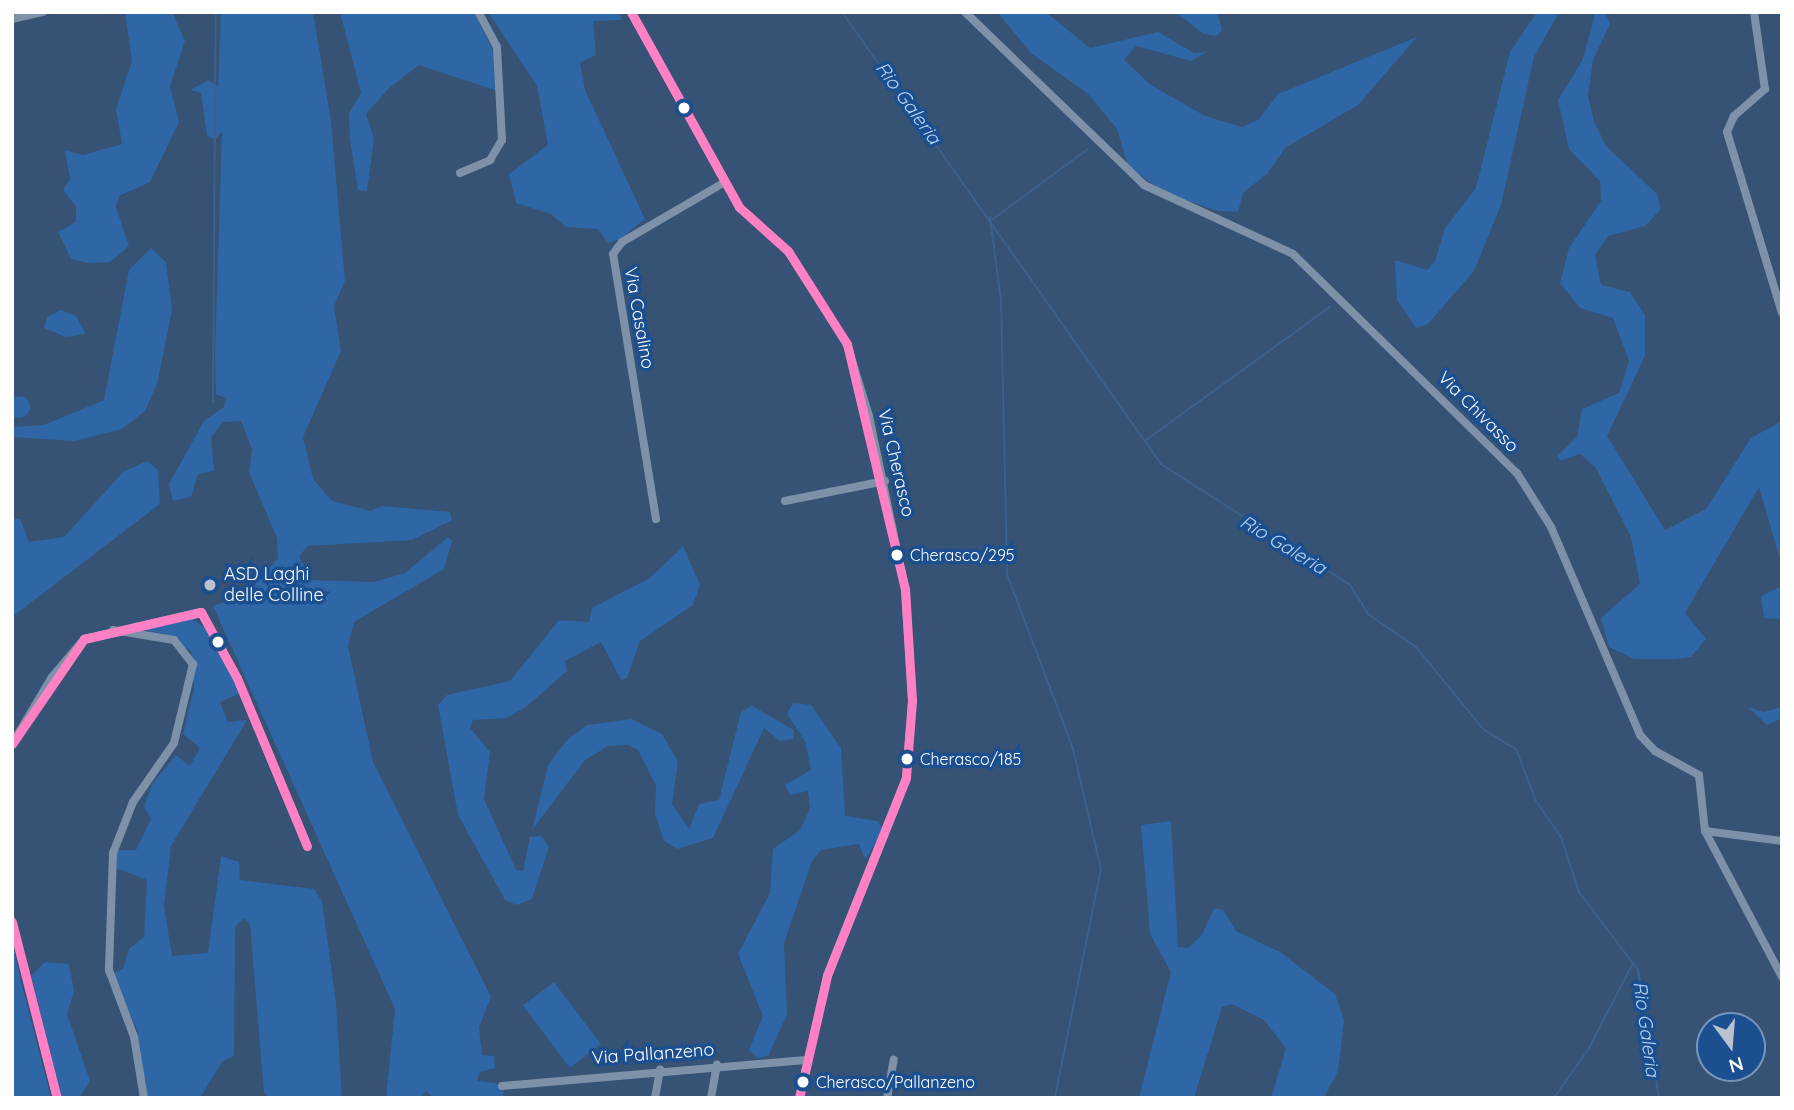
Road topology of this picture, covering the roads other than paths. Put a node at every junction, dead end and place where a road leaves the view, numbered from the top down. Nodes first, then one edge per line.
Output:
1 (43, 12) edge
2 (478, 12) edge
3 (631, 12) edge
4 (965, 12) edge
5 (1754, 12) edge
6 (12, 19) edge
7 (460, 173) dead end
8 (725, 183) junction
9 (1782, 313) edge
10 (885, 481) junction
11 (785, 501) dead end
12 (656, 519) dead end
13 (113, 630) junction
14 (12, 744) edge
15 (1705, 831) junction
16 (1782, 841) edge
17 (307, 846) dead end
18 (12, 921) edge
19 (1782, 976) edge
20 (806, 1060) junction
21 (894, 1060) dead end
22 (717, 1066) junction
23 (660, 1069) junction
24 (502, 1086) dead end
25 (57, 1098) edge
26 (144, 1098) edge
27 (655, 1098) edge
28 (711, 1098) edge
29 (799, 1098) edge
30 (887, 1098) edge

1 - 6 street
2 - 7 street
3 - 8 street, Via Cherasco
4 - 15 street, Via Chivasso
5 - 9 street
8 - 10 street, Via Cherasco
8 - 12 street, Via Casalino
10 - 11 street
10 - 20 street, Via Cherasco
13 - 14 street
13 - 17 street
13 - 26 street
15 - 16 street
15 - 19 street, Via Chivasso
18 - 25 street
20 - 22 street, Via Pallanzeno
20 - 29 street, Via Cherasco
21 - 30 street
22 - 23 street, Via Pallanzeno
22 - 28 street
23 - 24 street, Via Pallanzeno
23 - 27 street

